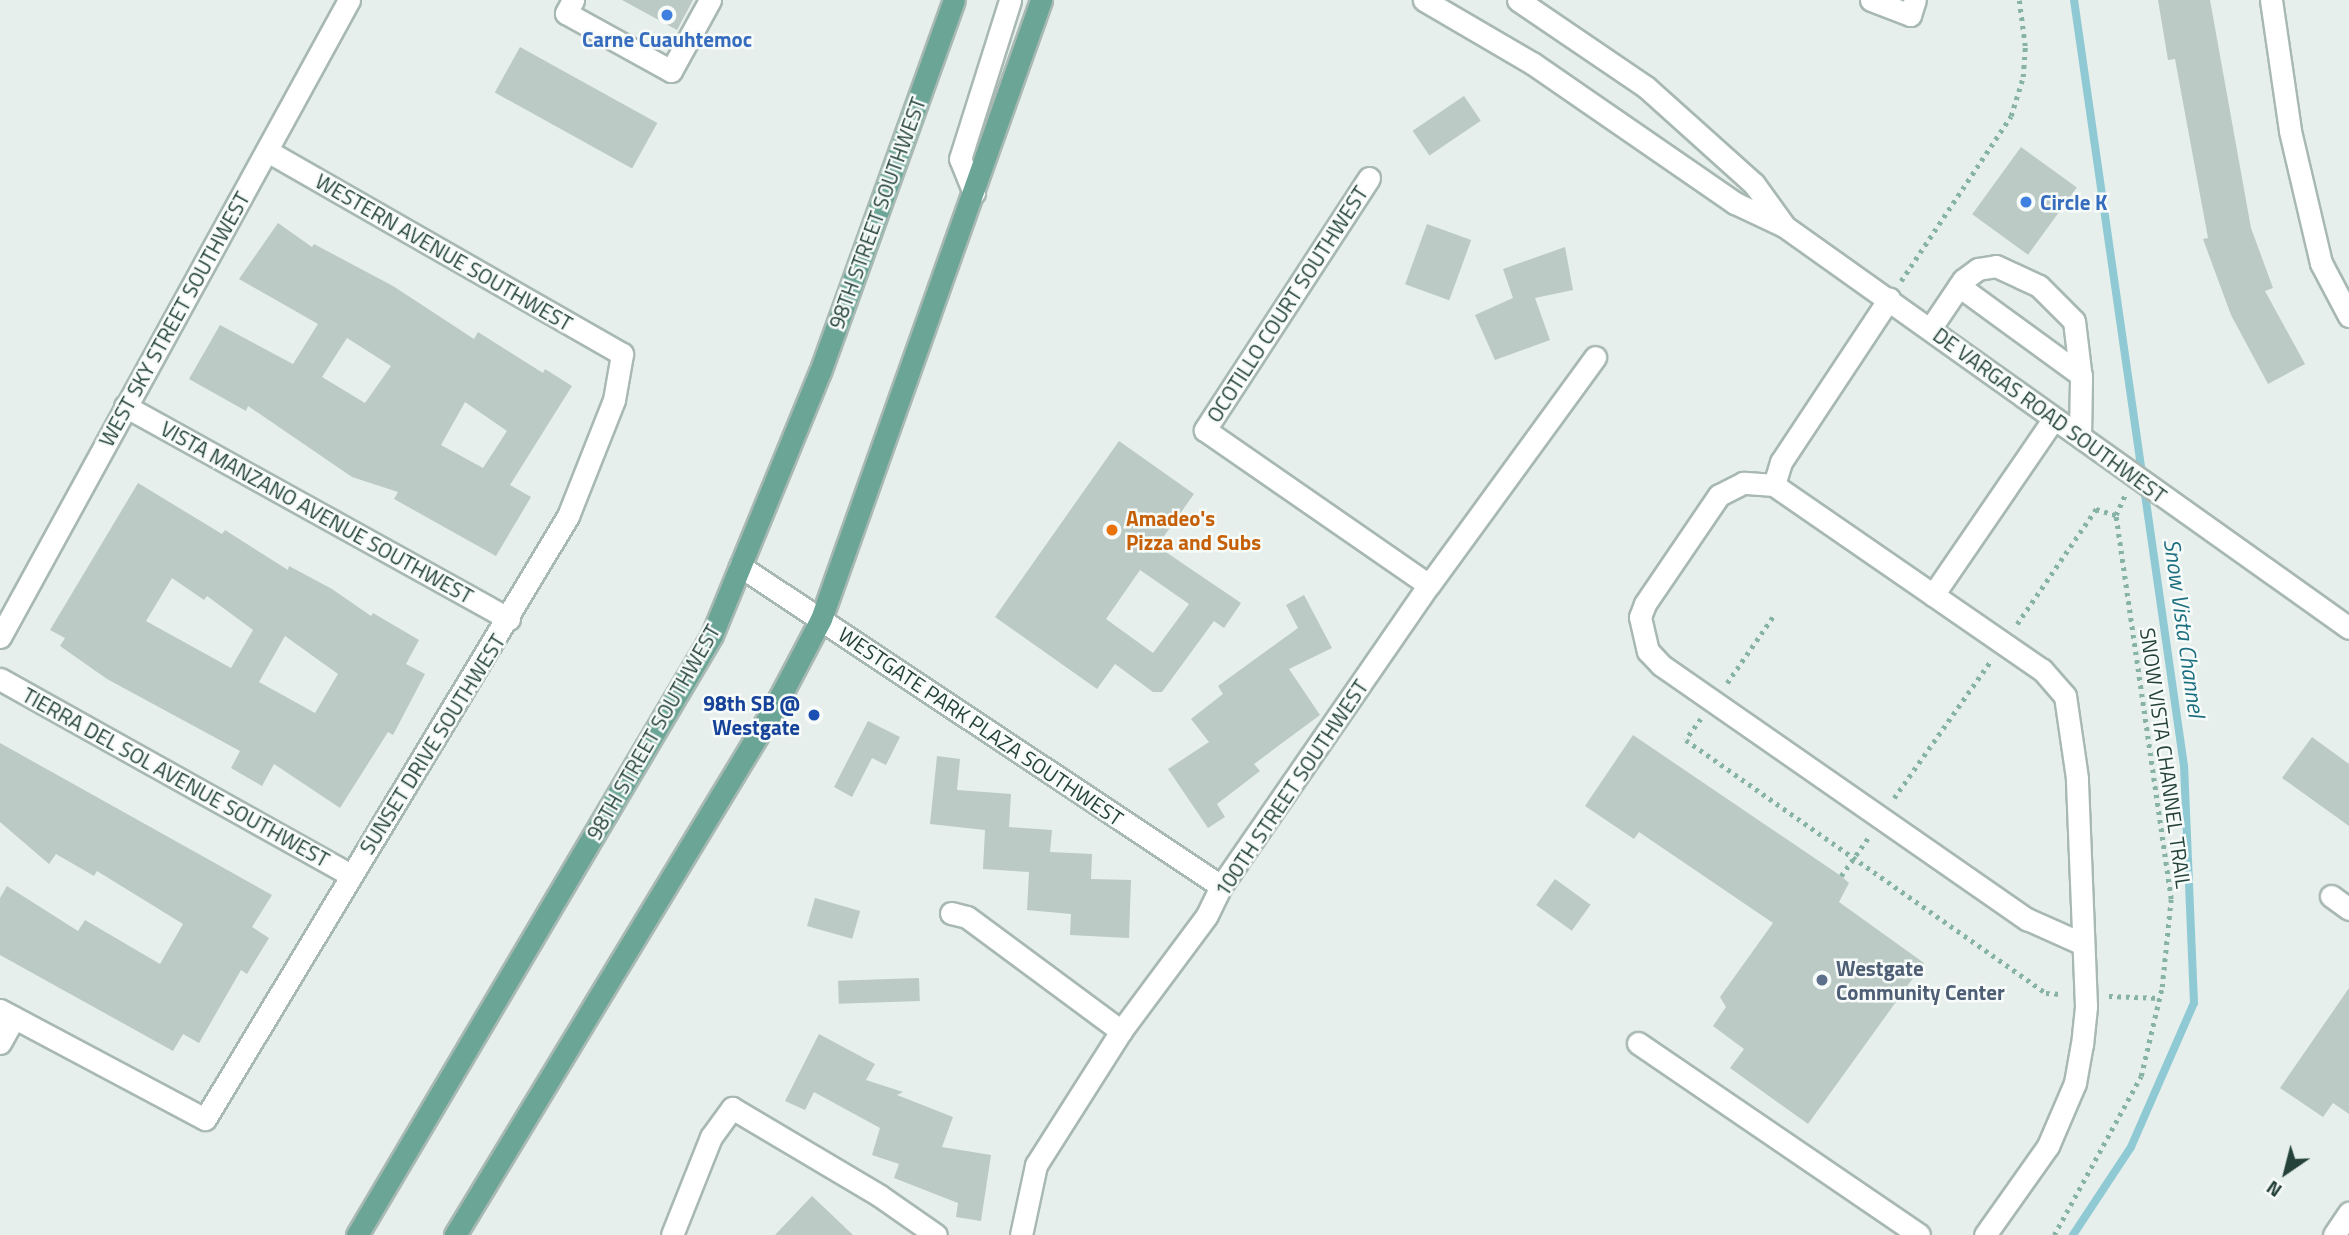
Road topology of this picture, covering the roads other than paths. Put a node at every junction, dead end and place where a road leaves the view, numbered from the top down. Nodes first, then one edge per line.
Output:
1 (349, 0) edge
2 (573, 0) edge
3 (710, 0) edge
4 (954, 0) edge
5 (1010, 0) edge
6 (1041, 0) edge
7 (1424, 0) edge
8 (1518, 0) edge
9 (1871, 0) edge
10 (1915, 0) edge
11 (2271, 0) edge
12 (267, 151) junction
13 (1369, 178) dead end
14 (974, 193) junction
15 (1784, 226) junction
16 (1959, 286) junction
17 (1889, 299) junction
18 (2349, 316) edge
19 (1930, 329) junction
20 (622, 354) joint
21 (1595, 357) dead end
22 (2081, 375) junction
23 (125, 406) junction
24 (2054, 418) junction
25 (2084, 439) junction
26 (1774, 485) junction
27 (740, 566) junction
28 (1429, 585) junction
29 (1933, 595) junction
30 (509, 619) junction
31 (821, 619) junction
32 (2349, 628) edge
33 (0, 638) edge
34 (0, 679) edge
35 (351, 875) junction
36 (1221, 886) junction
37 (2331, 896) dead end
38 (2349, 909) edge
39 (951, 913) dead end
40 (2083, 944) junction
41 (7, 1014) edge
42 (1121, 1031) junction
43 (1638, 1043) dead end
44 (0, 1044) edge
45 (2349, 1213) edge
46 (357, 1235) edge
47 (455, 1235) edge
48 (672, 1235) edge
49 (936, 1235) edge
50 (1021, 1235) edge
51 (1919, 1235) edge
52 (1985, 1235) edge
53 (2334, 1235) edge

1 - 12 street, WEST SKY STREET SOUTHWEST
2 - 3 street
4 - 27 main road, 98TH STREET SOUTHWEST
5 - 14 street
6 - 14 main road
7 - 15 street, DE VARGAS ROAD SOUTHWEST
8 - 15 street, DE VARGAS ROAD SOUTHWEST
9 - 10 street
11 - 18 street
12 - 20 street, WESTERN AVENUE SOUTHWEST
12 - 23 street, WEST SKY STREET SOUTHWEST
13 - 28 street, OCOTILLO COURT SOUTHWEST
14 - 31 main road
15 - 17 street, DE VARGAS ROAD SOUTHWEST
16 - 19 street
16 - 22 street
16 - 22 street
17 - 19 street, DE VARGAS ROAD SOUTHWEST
17 - 26 street
19 - 24 street, DE VARGAS ROAD SOUTHWEST
20 - 30 street, SUNSET DRIVE SOUTHWEST
21 - 28 street, 100TH STREET SOUTHWEST
22 - 25 street
23 - 30 street, VISTA MANZANO AVENUE SOUTHWEST
23 - 33 street, WEST SKY STREET SOUTHWEST
24 - 25 street, DE VARGAS ROAD SOUTHWEST
24 - 29 street
25 - 32 street, DE VARGAS ROAD SOUTHWEST
26 - 29 street
26 - 40 street
27 - 31 street, WESTGATE PARK PLAZA SOUTHWEST
27 - 46 main road, 98TH STREET SOUTHWEST
28 - 36 street, 100TH STREET SOUTHWEST
29 - 40 street
30 - 35 street, SUNSET DRIVE SOUTHWEST
31 - 36 street, WESTGATE PARK PLAZA SOUTHWEST
31 - 47 main road
34 - 35 street, TIERRA DEL SOL AVENUE SOUTHWEST
35 - 41 street, SUNSET DRIVE SOUTHWEST
36 - 42 street, 100TH STREET SOUTHWEST
37 - 38 street
39 - 42 street
40 - 52 street
41 - 44 street
42 - 50 street, 100TH STREET SOUTHWEST
43 - 51 street
45 - 53 street
48 - 49 street

